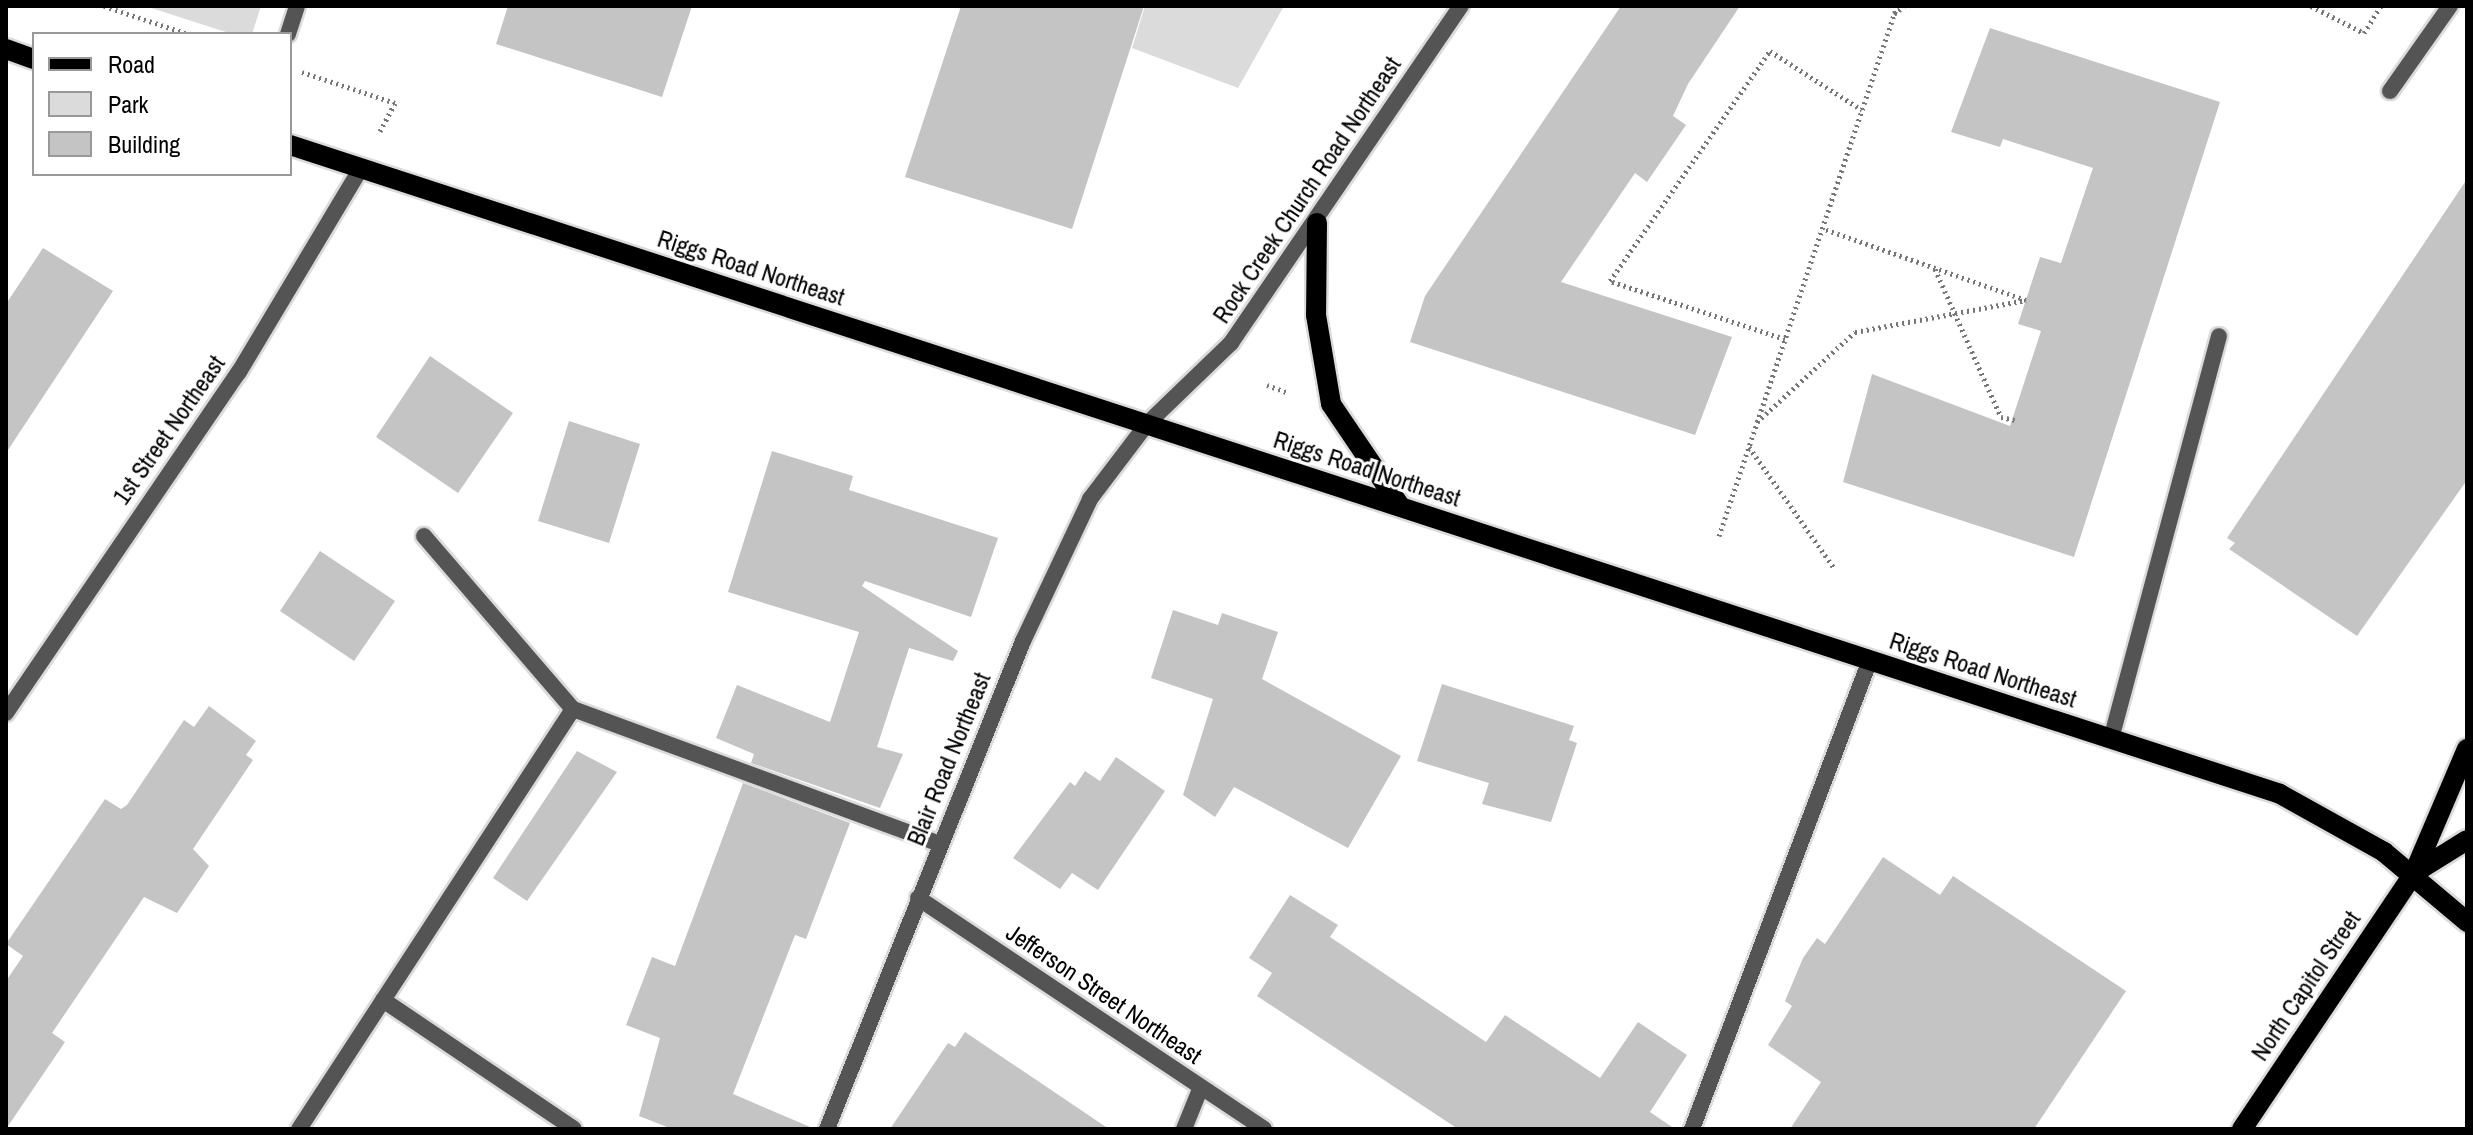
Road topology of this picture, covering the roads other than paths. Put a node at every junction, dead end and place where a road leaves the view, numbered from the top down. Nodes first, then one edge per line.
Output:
1 (297, 6) edge
2 (1461, 6) edge
3 (2450, 6) edge
4 (289, 32) edge
5 (6, 50) edge
6 (32, 58) edge
7 (2390, 91) dead end
8 (292, 146) edge
9 (361, 168) junction
10 (1317, 223) junction
11 (2219, 336) dead end
12 (1147, 424) junction
13 (1400, 506) junction
14 (424, 536) dead end
15 (1870, 660) junction
16 (573, 709) junction
17 (6, 713) edge
18 (2111, 739) junction
19 (2467, 749) edge
20 (2467, 840) edge
21 (940, 844) junction
22 (2414, 873) junction
23 (918, 898) junction
24 (2467, 922) edge
25 (383, 1000) junction
26 (1201, 1087) junction
27 (299, 1129) edge
28 (574, 1129) edge
29 (827, 1129) edge
30 (1184, 1129) edge
31 (1264, 1129) edge
32 (1692, 1129) edge
33 (2242, 1129) edge

1 - 4 street
2 - 10 street, Rock Creek Church Road Northeast
3 - 7 street
5 - 6 main road
8 - 9 main road, Riggs Road Northeast
9 - 12 main road, Riggs Road Northeast
9 - 17 street, 1st Street Northeast
10 - 12 street, Rock Creek Church Road Northeast
10 - 13 main road
11 - 18 street
12 - 13 main road, Riggs Road Northeast
12 - 21 street, Blair Road Northeast
13 - 15 main road, Riggs Road Northeast
14 - 16 street
15 - 18 main road, Riggs Road Northeast
15 - 32 street
16 - 21 street
16 - 25 street
18 - 22 main road, Riggs Road Northeast
19 - 22 main road
20 - 22 main road
21 - 23 street, Blair Road Northeast
22 - 24 main road, Riggs Road Northeast
22 - 33 main road, North Capitol Street
23 - 26 street, Jefferson Street Northeast
23 - 29 street, Blair Road Northeast
25 - 27 street
25 - 28 street
26 - 30 street
26 - 31 street, Jefferson Street Northeast

